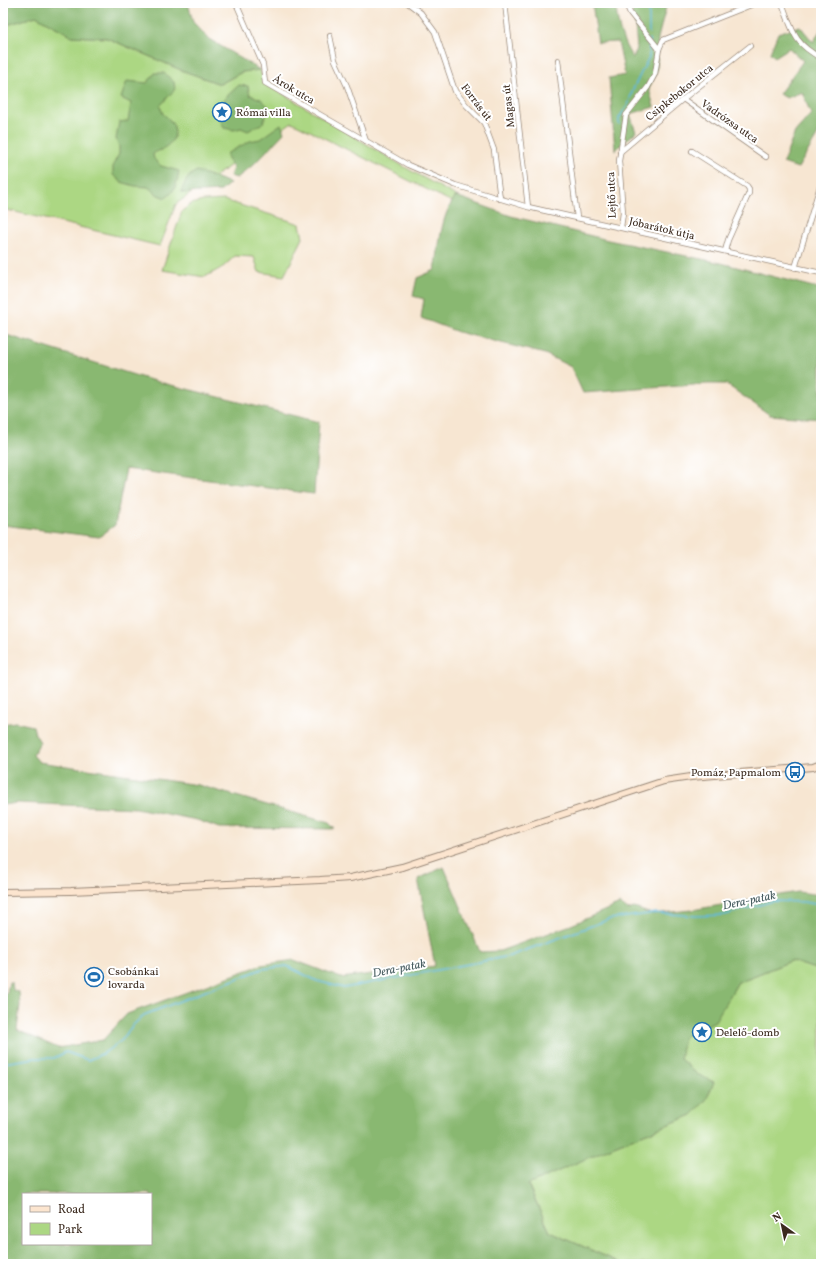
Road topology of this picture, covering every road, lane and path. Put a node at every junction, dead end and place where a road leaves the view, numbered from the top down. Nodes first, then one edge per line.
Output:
1 (236, 3) edge
2 (408, 3) edge
3 (505, 3) edge
4 (756, 3) edge
5 (782, 3) edge
6 (626, 6) dead end
7 (330, 36) dead end
8 (750, 46) dead end
9 (659, 49) junction
10 (821, 58) edge
11 (558, 60) dead end
12 (683, 99) junction
13 (366, 141) junction
14 (692, 151) dead end
15 (620, 152) junction
16 (766, 157) dead end
17 (821, 183) edge
18 (500, 199) junction
19 (528, 207) junction
20 (577, 218) junction
21 (621, 228) junction
22 (725, 251) junction
23 (795, 268) junction
24 (821, 273) edge
25 (821, 764) edge
26 (3, 892) edge

1 - 13 street, Árok utca
2 - 18 street, Forrás út
3 - 19 street, Magas út
4 - 9 street
5 - 10 street
6 - 9 street
7 - 13 street
8 - 12 street, Csipkebokor utca
9 - 15 street, Lejtő utca
11 - 20 street
12 - 15 street, Csipkebokor utca
12 - 16 street, Vadrózsa utca
13 - 18 street, Jóbarátok útja
14 - 22 street
15 - 21 street, Lejtő utca
17 - 23 street
18 - 19 street, Jóbarátok útja
19 - 20 street, Jóbarátok útja
20 - 21 street, Jóbarátok útja
21 - 22 street, Jóbarátok útja
22 - 23 street, Jóbarátok útja
23 - 24 street, Jóbarátok útja
25 - 26 main road

